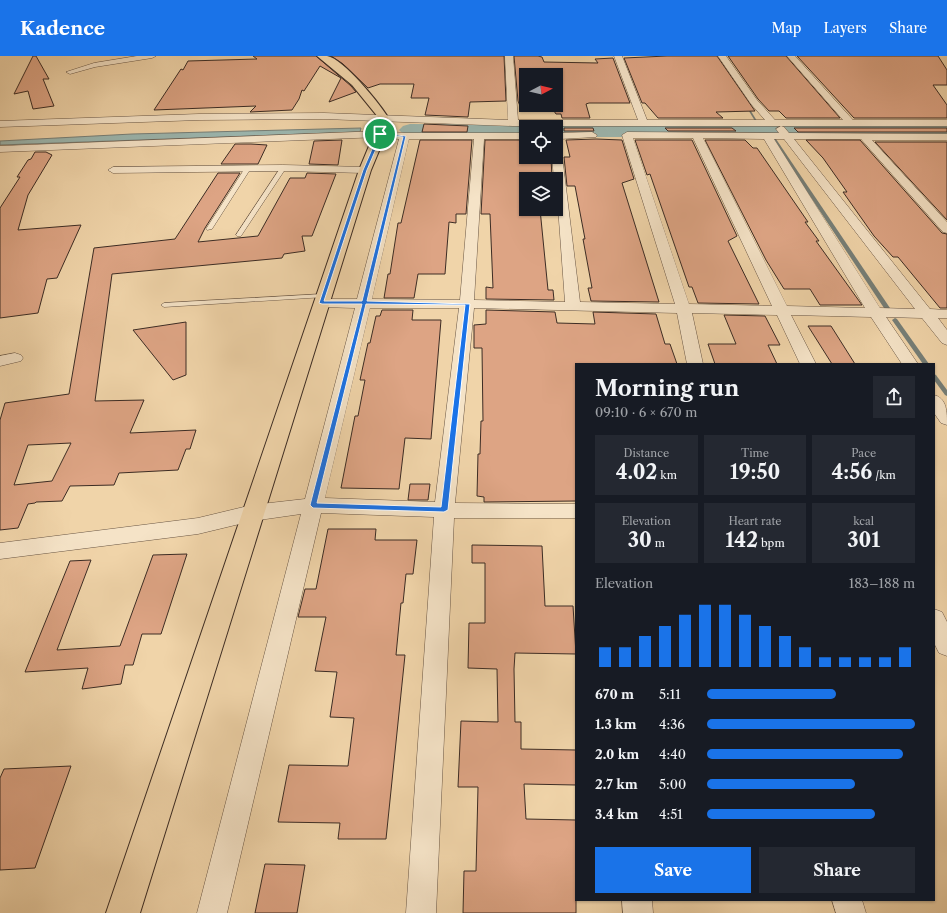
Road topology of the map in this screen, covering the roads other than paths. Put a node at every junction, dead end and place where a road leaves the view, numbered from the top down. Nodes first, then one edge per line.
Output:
1 (152, 56) edge
2 (322, 56) edge
3 (509, 56) edge
4 (618, 56) edge
5 (722, 56) edge
6 (791, 56) edge
7 (70, 72) dead end
8 (513, 122) junction
9 (643, 122) junction
10 (774, 122) junction
11 (850, 122) junction
12 (947, 123) edge
13 (0, 124) edge
14 (382, 125) junction
15 (604, 135) dead end
16 (405, 136) junction
17 (479, 136) junction
18 (519, 136) edge
19 (563, 136) edge
20 (767, 136) junction
21 (787, 136) junction
22 (697, 137) junction
23 (864, 137) junction
24 (942, 137) edge
25 (947, 145) edge
26 (0, 149) edge
27 (558, 164) edge
28 (248, 168) junction
29 (283, 168) junction
30 (113, 170) dead end
31 (365, 170) junction
32 (209, 229) dead end
33 (947, 229) edge
34 (239, 235) dead end
35 (322, 300) junction
36 (364, 302) junction
37 (467, 304) junction
38 (164, 305) dead end
39 (573, 307) junction
40 (684, 310) junction
41 (782, 311) junction
42 (875, 312) junction
43 (927, 313) junction
44 (947, 314) edge
45 (947, 340) edge
46 (695, 363) edge
47 (808, 363) edge
48 (909, 363) edge
49 (935, 401) edge
50 (947, 419) edge
51 (313, 505) junction
52 (444, 510) junction
53 (575, 511) edge
54 (252, 513) junction
55 (0, 551) edge
56 (935, 621) edge
57 (947, 646) edge
58 (637, 901) edge
59 (847, 901) edge
60 (123, 913) edge
61 (212, 913) edge
62 (421, 913) edge
63 (638, 913) edge
64 (851, 913) edge

1 - 7 street
2 - 14 main road
3 - 8 street
4 - 9 street
5 - 10 street
6 - 11 street
8 - 9 street
8 - 14 street
9 - 10 street
10 - 11 street
10 - 21 street
11 - 12 street
13 - 14 street
14 - 16 street
14 - 26 street
14 - 31 main road
15 - 19 street
16 - 17 street
16 - 36 street
17 - 18 street
17 - 37 street
20 - 21 street
20 - 22 street
20 - 42 street
21 - 23 street
21 - 43 street
22 - 40 street
22 - 41 street
23 - 24 street
23 - 33 street
24 - 25 street
27 - 39 street
28 - 29 street
28 - 30 street
28 - 32 lane
29 - 31 street
29 - 34 lane
31 - 35 main road
35 - 36 street
35 - 38 lane
35 - 54 main road
36 - 37 street
36 - 51 street
37 - 39 street
37 - 52 street
39 - 40 street
40 - 41 street
40 - 46 street
41 - 42 street
41 - 47 street
42 - 43 street
42 - 48 street
43 - 44 street
43 - 45 street
49 - 50 street
51 - 52 street
51 - 54 street
51 - 61 street
52 - 53 street
52 - 62 street
54 - 55 street
54 - 60 main road
56 - 57 street
58 - 63 street
59 - 64 street

